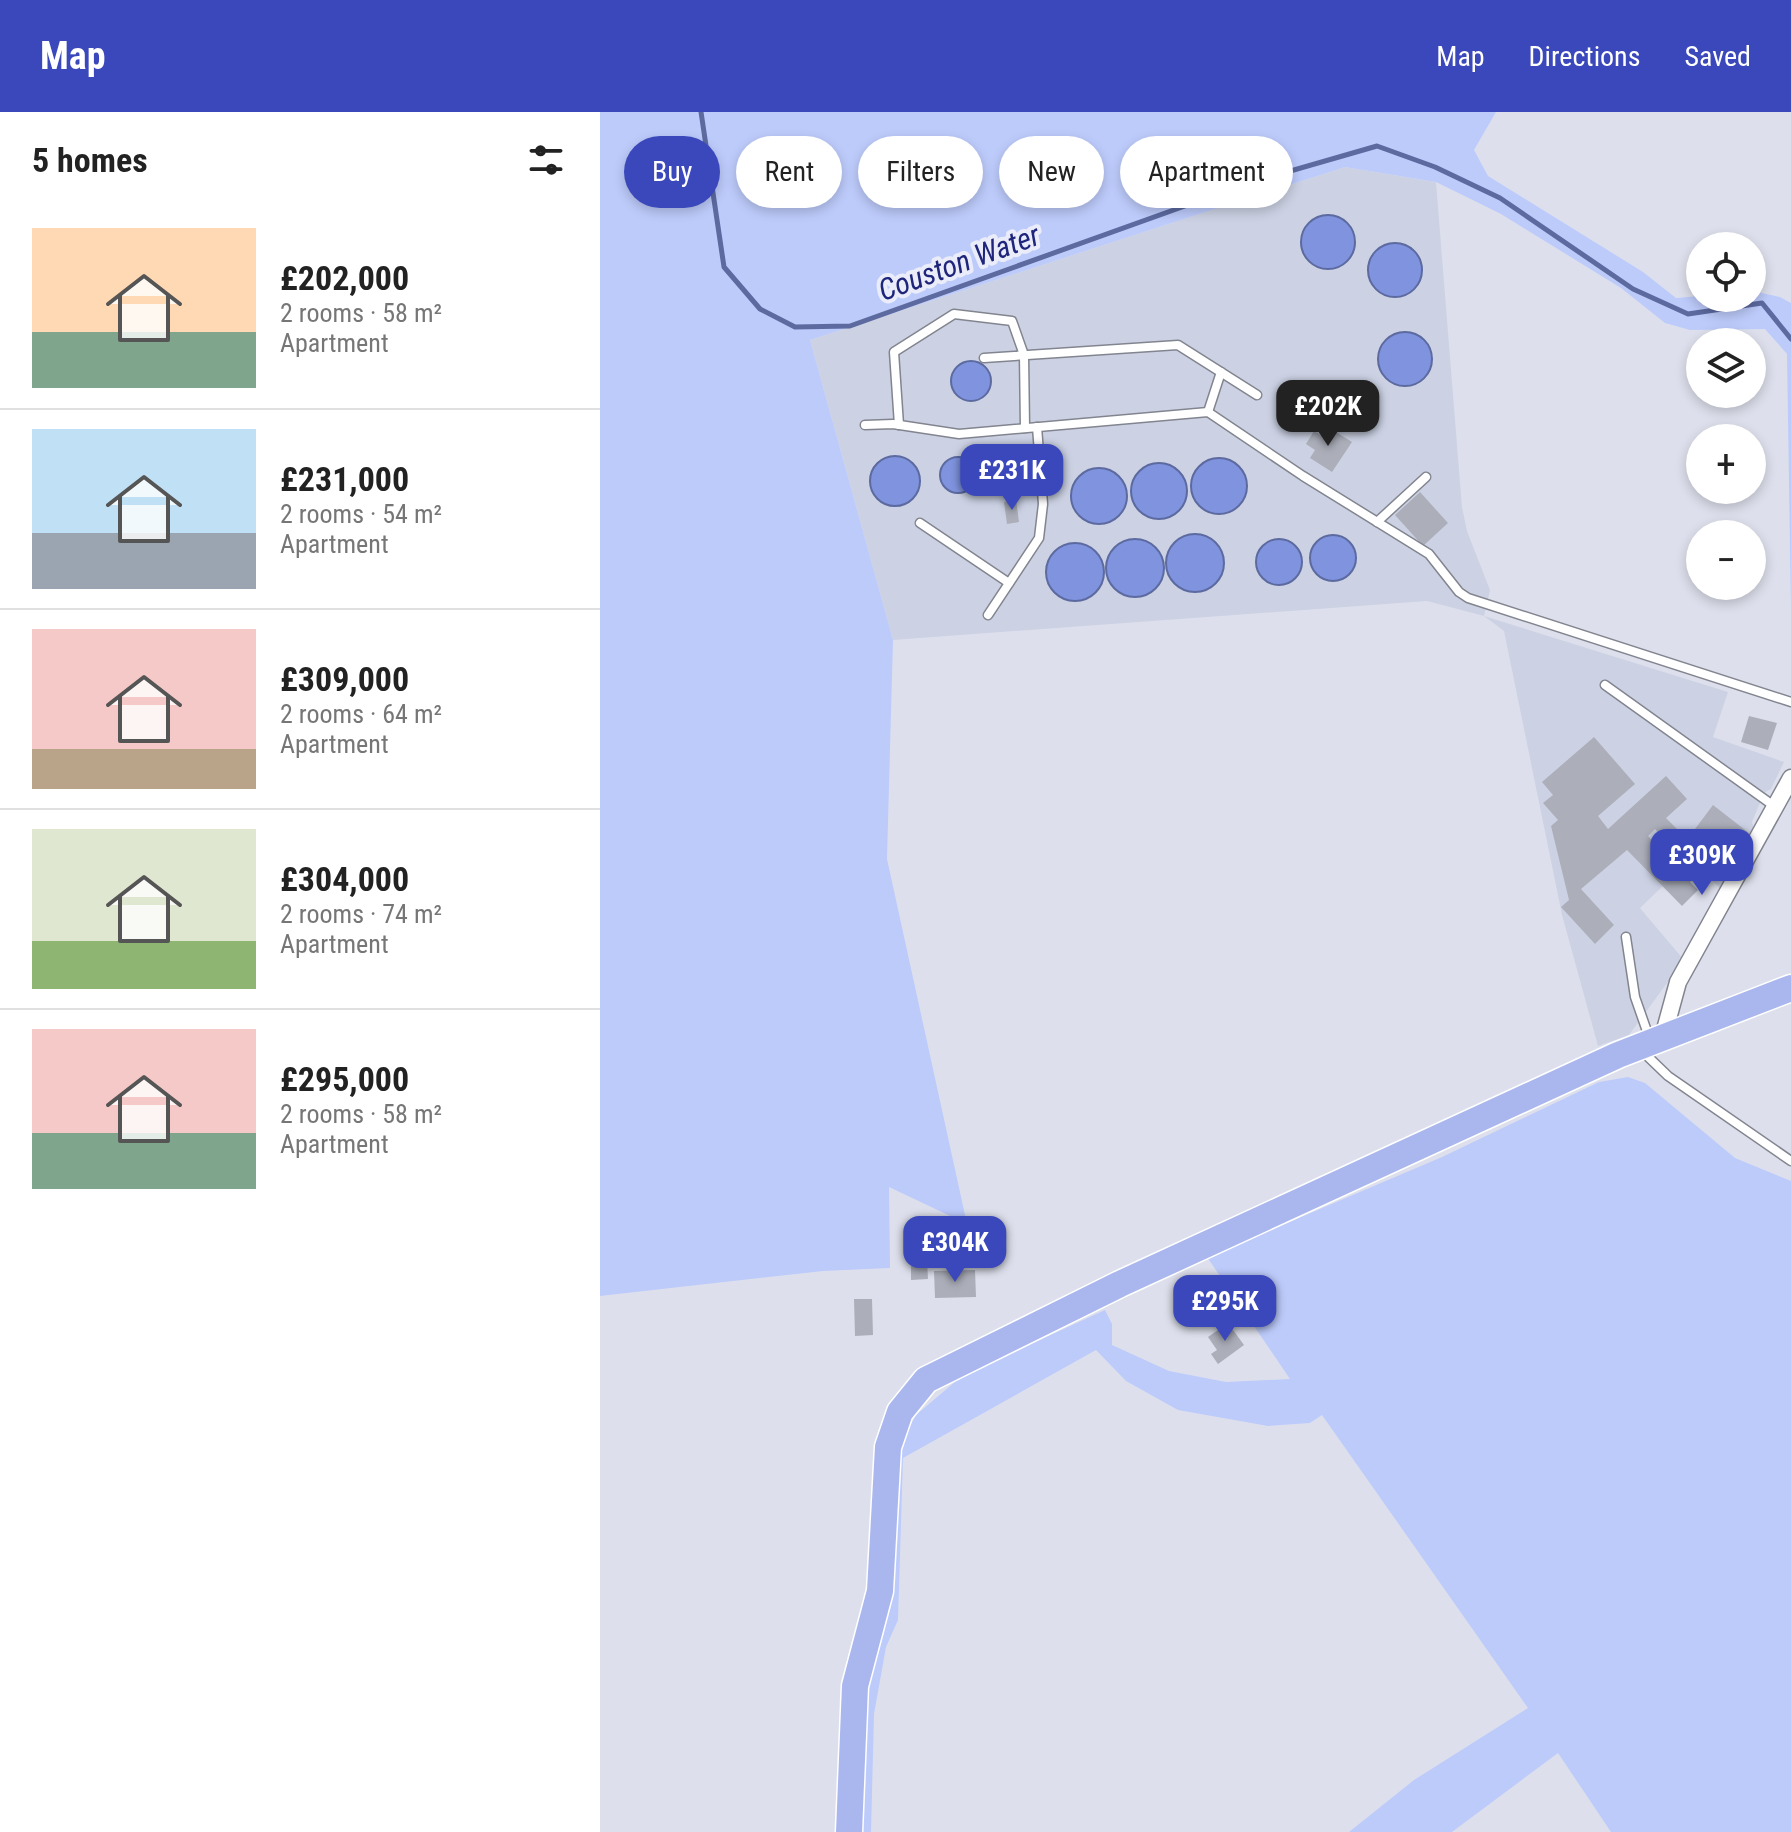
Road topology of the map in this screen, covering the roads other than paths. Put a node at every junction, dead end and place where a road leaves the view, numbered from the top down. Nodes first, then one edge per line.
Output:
1 (1024, 355) junction
2 (984, 358) dead end
3 (1221, 372) junction
4 (1257, 395) dead end
5 (1208, 412) junction
6 (865, 425) dead end
7 (899, 425) junction
8 (1037, 427) junction
9 (1025, 428) junction
10 (1426, 477) dead end
11 (1377, 522) junction
12 (920, 523) dead end
13 (1009, 583) junction
14 (988, 615) dead end
15 (1605, 685) dead end
16 (1791, 702) edge
17 (1791, 778) edge
18 (1774, 806) junction
19 (1626, 937) dead end
20 (1791, 988) edge
21 (1651, 1042) junction
22 (1791, 1161) edge
23 (849, 1832) edge

1 - 2 lane
1 - 3 lane
1 - 7 lane
1 - 9 lane
3 - 4 lane
3 - 5 lane
5 - 8 lane
5 - 11 lane
6 - 7 lane
7 - 9 lane
8 - 9 lane
8 - 13 lane
10 - 11 lane
11 - 16 lane
12 - 13 lane
13 - 14 lane
15 - 18 lane
17 - 18 street
18 - 21 street
19 - 21 lane
20 - 21 main road
21 - 22 lane
21 - 23 main road

